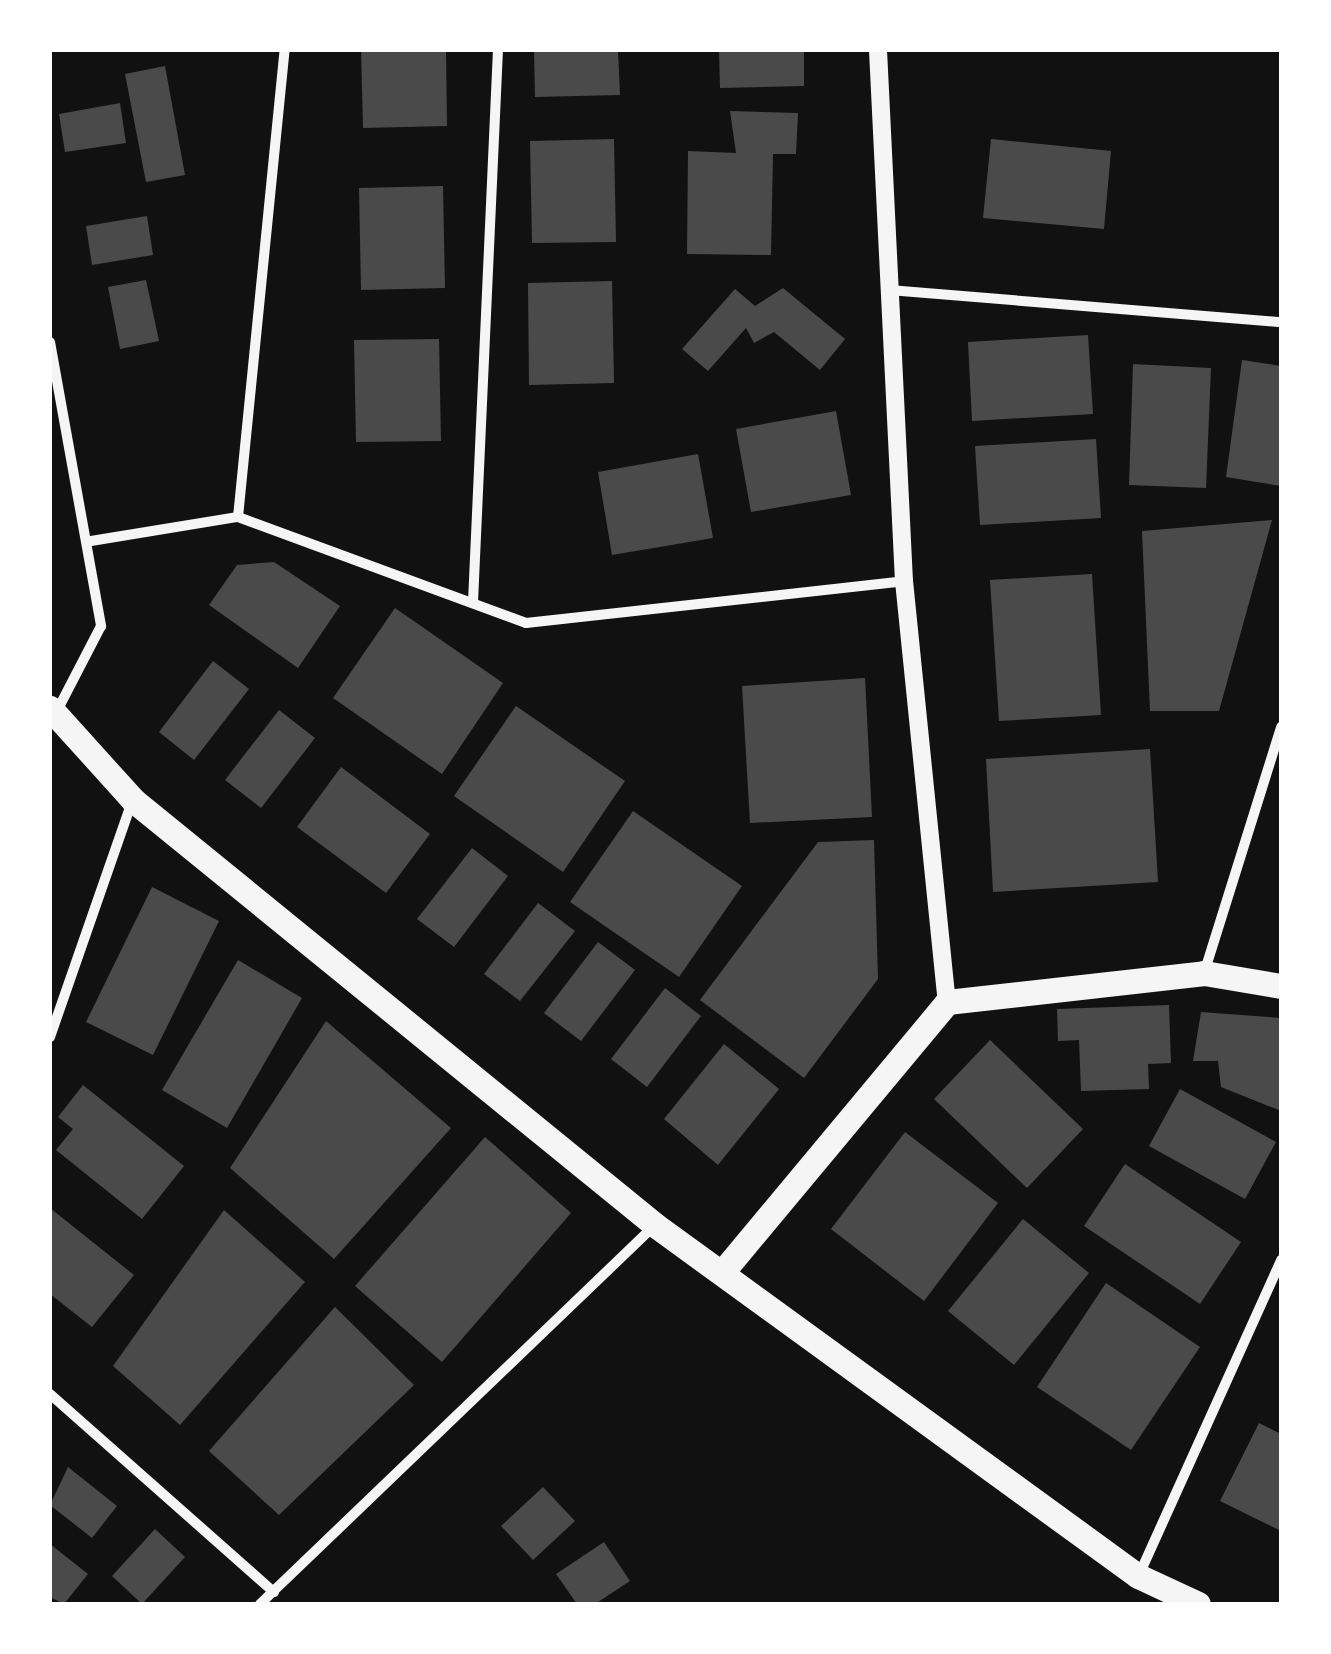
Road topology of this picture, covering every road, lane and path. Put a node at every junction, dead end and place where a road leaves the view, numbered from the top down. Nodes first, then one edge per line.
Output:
1 (285, 50) edge
2 (498, 50) edge
3 (878, 50) edge
4 (888, 290) junction
5 (1281, 322) edge
6 (50, 342) edge
7 (238, 517) junction
8 (90, 541) junction
9 (904, 581) junction
10 (474, 602) junction
11 (52, 712) edge
12 (1281, 728) edge
13 (133, 800) junction
14 (1204, 973) junction
15 (1281, 986) edge
16 (947, 1002) junction
17 (50, 1037) edge
18 (656, 1225) junction
19 (1279, 1268) edge
20 (724, 1270) junction
21 (50, 1394) edge
22 (1138, 1576) junction
23 (274, 1592) junction
24 (260, 1604) edge
25 (1198, 1604) edge

1 - 7 street
2 - 10 street
3 - 4 street
4 - 5 street
4 - 9 street
6 - 8 street
7 - 8 street
7 - 10 street
8 - 11 street
9 - 10 street
9 - 16 street
11 - 13 main road
12 - 14 street
13 - 17 street
13 - 18 main road
14 - 15 main road
14 - 16 main road
16 - 20 main road
18 - 20 main road
18 - 23 street
19 - 22 street
20 - 22 main road
21 - 23 street
22 - 25 main road
23 - 24 street

